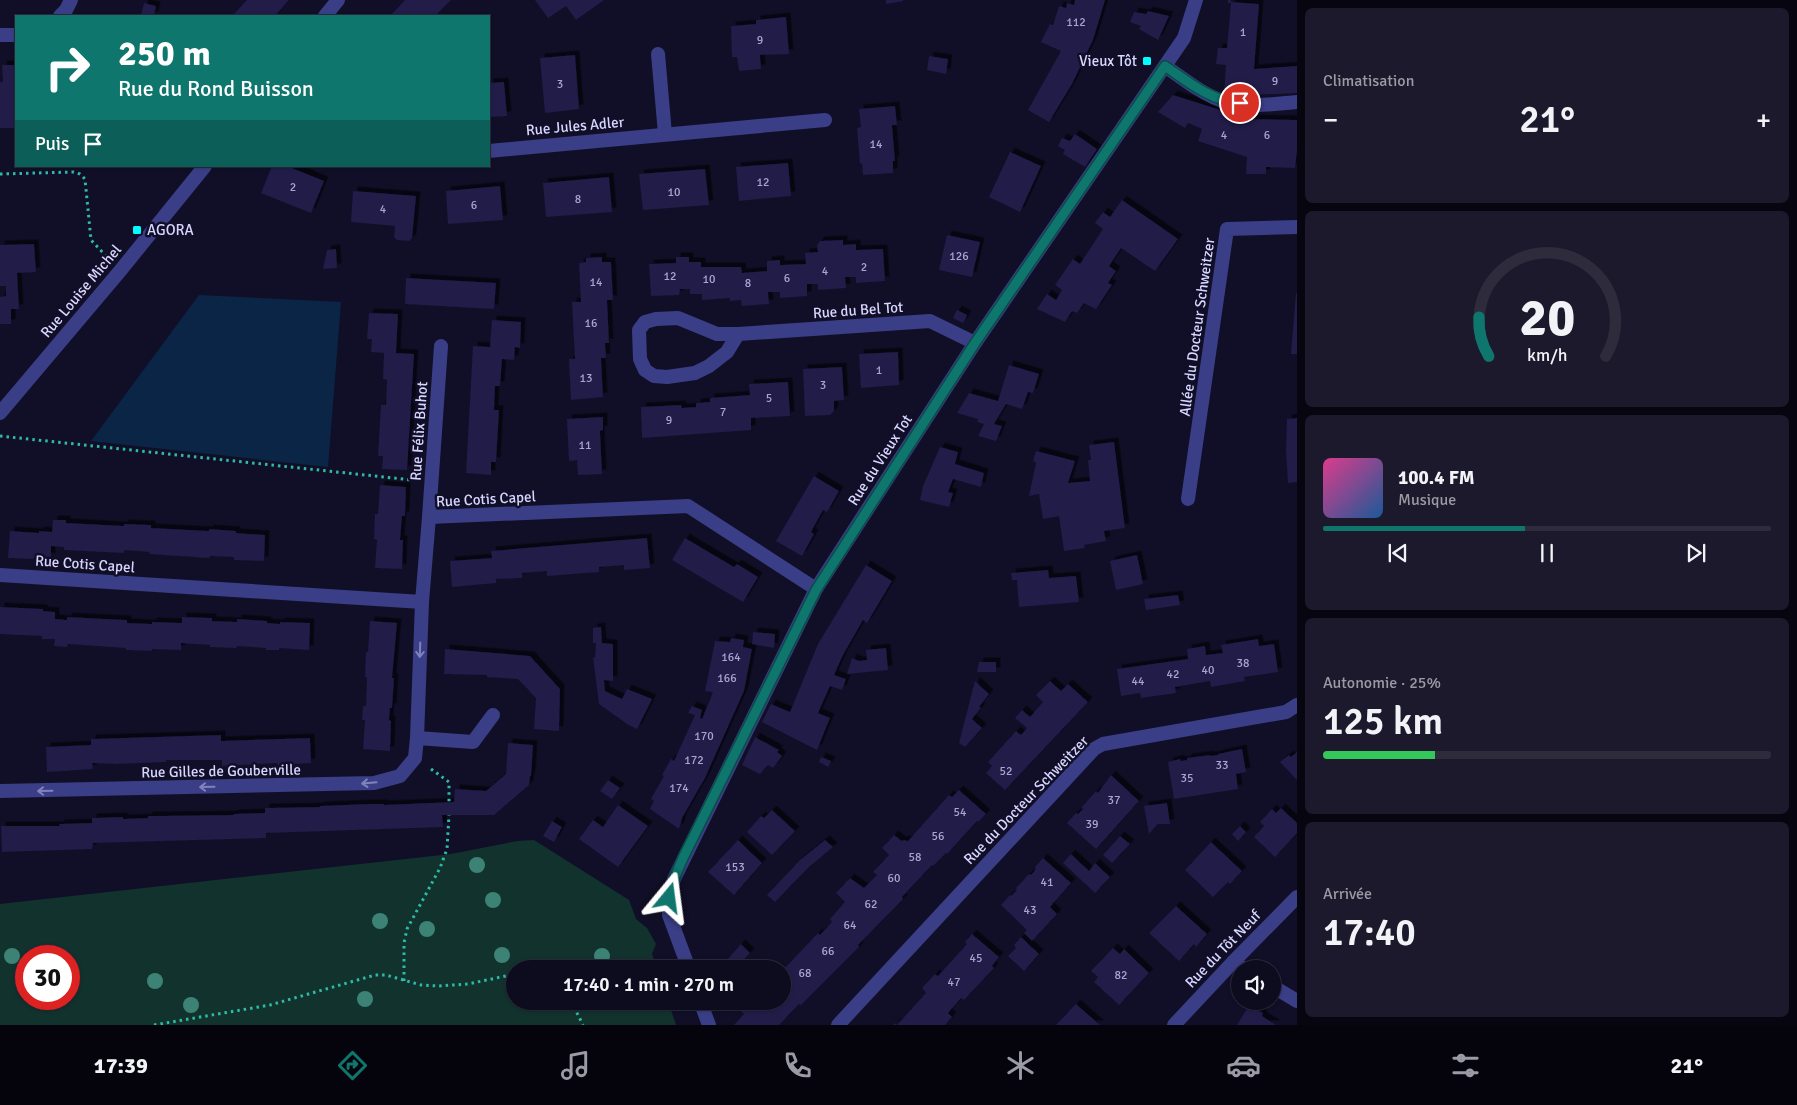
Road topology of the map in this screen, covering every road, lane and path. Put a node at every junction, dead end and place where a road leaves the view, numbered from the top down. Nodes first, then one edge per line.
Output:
1 (71, 0) edge
2 (338, 0) edge
3 (1196, 0) edge
4 (61, 15) edge
5 (326, 15) edge
6 (0, 35) edge
7 (15, 35) edge
8 (658, 54) dead end
9 (1165, 66) junction
10 (1297, 102) edge
11 (825, 120) dead end
12 (665, 134) junction
13 (490, 151) edge
14 (204, 167) edge
15 (0, 174) edge
16 (1297, 227) edge
17 (120, 271) junction
18 (738, 334) junction
19 (975, 343) junction
20 (441, 346) dead end
21 (0, 413) edge
22 (0, 436) edge
23 (432, 482) junction
24 (1188, 499) dead end
25 (429, 517) junction
26 (0, 575) edge
27 (816, 590) junction
28 (422, 602) junction
29 (1297, 705) edge
30 (493, 716) dead end
31 (417, 738) junction
32 (415, 758) junction
33 (1, 792) edge
34 (449, 802) dead end
35 (449, 815) dead end
36 (1297, 896) edge
37 (685, 960) edge
38 (1242, 960) edge
39 (1231, 972) edge
40 (506, 976) edge
41 (404, 981) junction
42 (1281, 991) edge
43 (1297, 1001) edge
44 (576, 1010) edge
45 (703, 1010) edge
46 (154, 1025) edge
47 (583, 1025) edge
48 (709, 1025) edge
49 (838, 1025) edge
50 (1174, 1025) edge

1 - 4 street
2 - 5 street
3 - 9 street, Rue du Vieux Tot
6 - 7 street
8 - 12 street
9 - 10 street
9 - 19 street, Rue du Vieux Tot
11 - 12 street, Rue Jules Adler
12 - 13 street, Rue Jules Adler
14 - 17 street, Rue Louise Michel
15 - 17 path
16 - 24 street, Allée du Docteur Schweitzer
17 - 21 street, Rue Louise Michel
18 - 18 street, Rue du Bel Tot
18 - 19 street, Rue du Bel Tot
19 - 27 street, Rue du Vieux Tot
20 - 23 street, Rue Félix Buhot
22 - 23 path
23 - 25 street, Rue Félix Buhot
25 - 27 street, Rue Cotis Capel
25 - 28 street, Rue Cotis Capel
26 - 28 street, Rue Cotis Capel
27 - 37 street, Rue du Vieux Tot
28 -> 31 street
29 - 49 street, Rue du Docteur Schweitzer
30 - 31 street
31 - 32 street
32 -> 33 street, Rue Gilles de Gouberville
32 - 34 path
35 - 41 path
36 - 38 street, Rue du Tôt Neuf
39 - 50 street, Rue du Tôt Neuf
40 - 41 path
41 - 46 path
42 - 43 street
44 - 47 path
45 - 48 street

